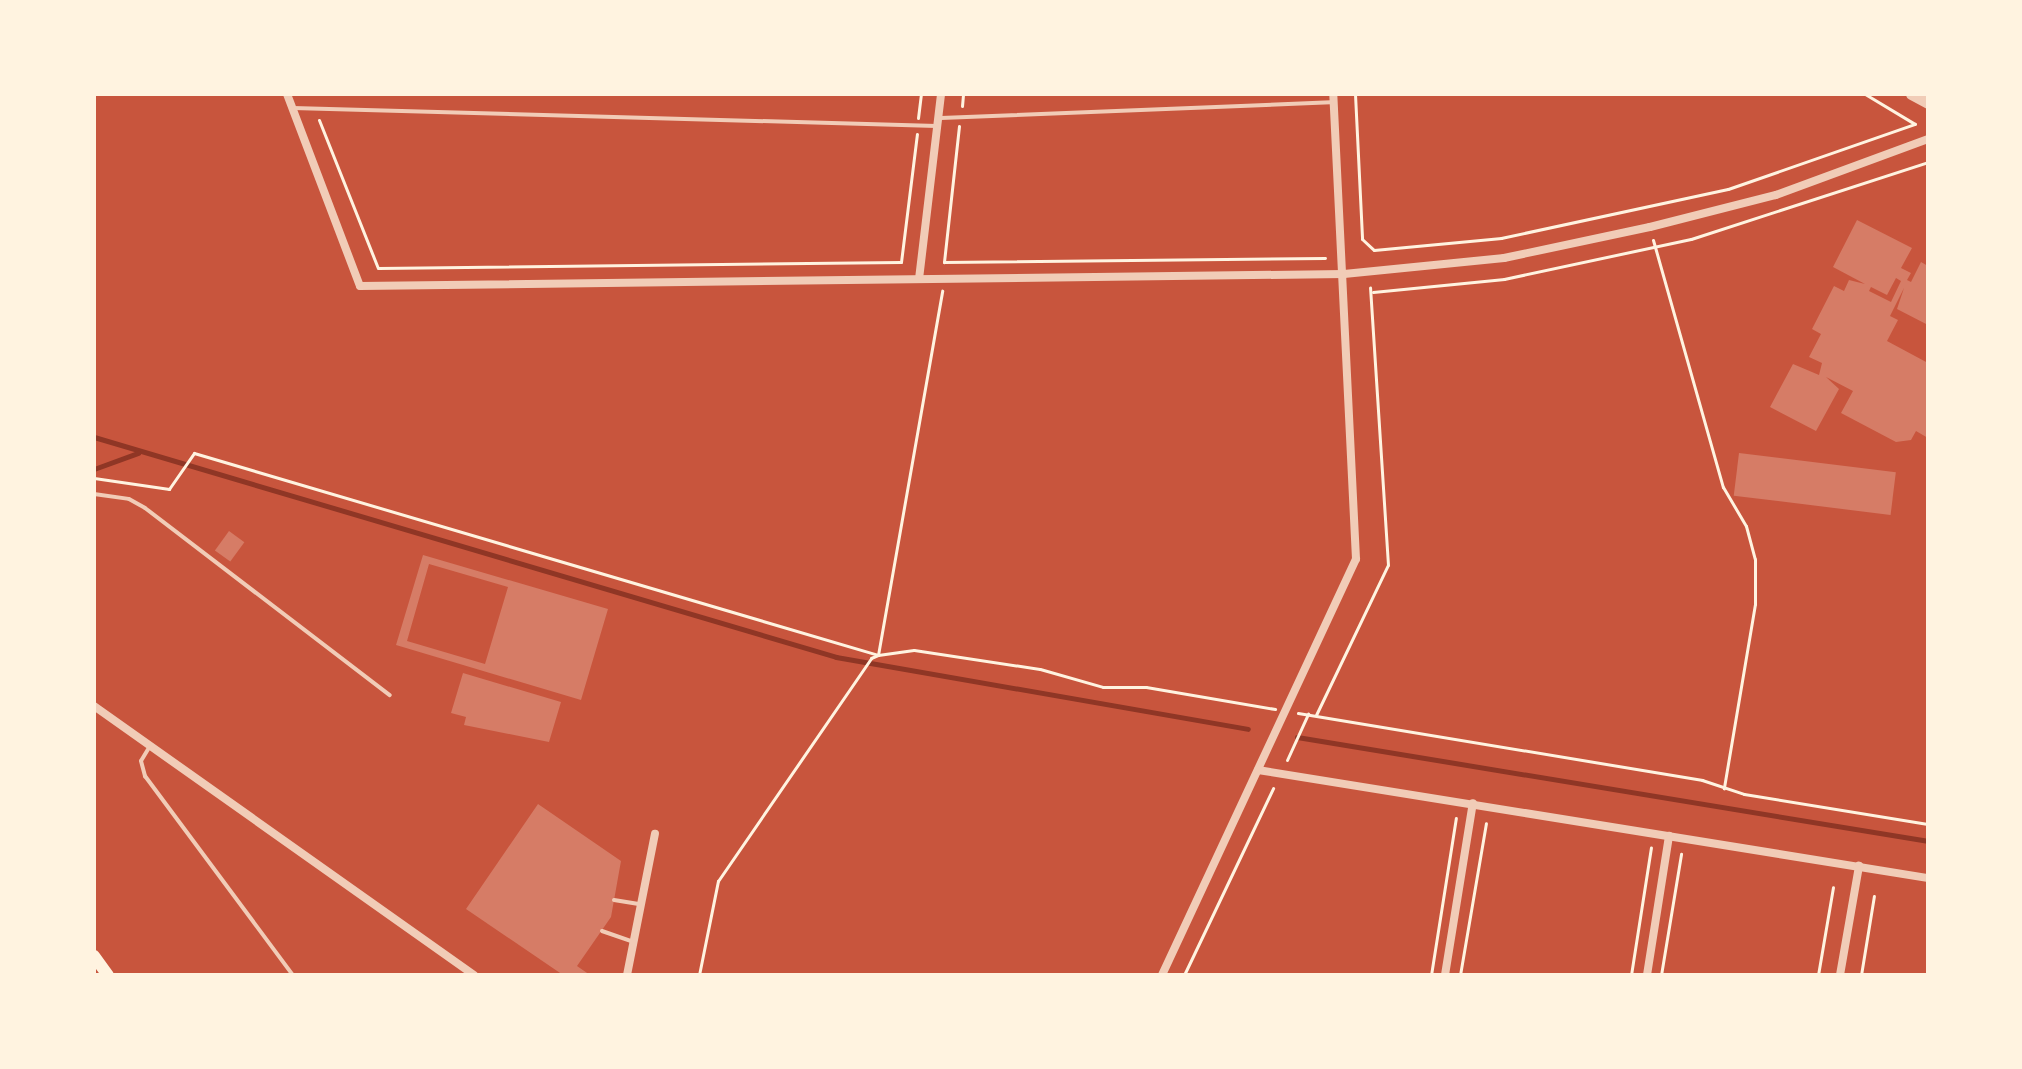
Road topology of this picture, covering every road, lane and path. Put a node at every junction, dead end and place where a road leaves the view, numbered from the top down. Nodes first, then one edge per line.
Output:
1 (287, 94) edge
2 (921, 94) edge
3 (941, 94) edge
4 (963, 94) edge
5 (1355, 94) edge
6 (1865, 94) edge
7 (1911, 94) edge
8 (1334, 98) edge
9 (1928, 103) edge
10 (293, 108) junction
11 (315, 109) junction
12 (960, 118) junction
13 (938, 122) junction
14 (918, 126) junction
15 (1928, 139) edge
16 (1928, 162) edge
17 (1650, 227) junction
18 (1655, 247) junction
19 (1325, 258) dead end
20 (1344, 274) junction
21 (919, 279) junction
22 (944, 279) junction
23 (94, 478) edge
24 (94, 494) edge
25 (878, 655) junction
26 (390, 695) dead end
27 (94, 706) edge
28 (1286, 711) junction
29 (1308, 714) junction
30 (1316, 715) junction
31 (150, 746) junction
32 (1287, 760) dead end
33 (1258, 770) junction
34 (1273, 788) dead end
35 (1724, 788) junction
36 (1473, 803) junction
37 (1456, 818) dead end
38 (1486, 823) dead end
39 (1928, 824) edge
40 (655, 834) dead end
41 (1669, 836) junction
42 (1651, 848) dead end
43 (1681, 854) dead end
44 (1859, 866) junction
45 (1928, 878) edge
46 (1833, 887) dead end
47 (1874, 896) dead end
48 (614, 900) dead end
49 (641, 905) junction
50 (602, 931) dead end
51 (634, 942) junction
52 (94, 956) edge
53 (108, 975) edge
54 (293, 975) edge
55 (474, 975) edge
56 (627, 975) edge
57 (699, 975) edge
58 (1162, 975) edge
59 (1184, 975) edge
60 (1431, 975) edge
61 (1445, 975) edge
62 (1460, 975) edge
63 (1631, 975) edge
64 (1647, 975) edge
65 (1661, 975) edge
66 (1818, 975) edge
67 (1840, 975) edge
68 (1861, 975) edge

1 - 10 street
2 - 14 path
3 - 13 street
4 - 12 path
5 - 6 path
7 - 9 street
8 - 12 lane
8 - 20 street
10 - 11 lane
10 - 21 street
11 - 14 lane
11 - 14 path
12 - 13 lane
12 - 19 path
13 - 14 lane
13 - 21 street
15 - 17 street
16 - 18 path
17 - 18 path
17 - 20 street
18 - 30 path
18 - 35 path
20 - 22 street
20 - 28 street
21 - 22 street
22 - 25 path
23 - 25 path
24 - 26 lane
25 - 28 path
25 - 57 path
27 - 31 street
28 - 29 path
28 - 33 street
29 - 30 path
29 - 32 path
30 - 35 path
31 - 54 lane
31 - 55 street
33 - 36 street
33 - 58 street
34 - 59 path
35 - 39 path
36 - 41 street
36 - 61 street
37 - 60 path
38 - 62 path
40 - 49 street
41 - 44 street
41 - 64 street
42 - 63 path
43 - 65 path
44 - 45 street
44 - 67 street
46 - 66 path
47 - 68 path
48 - 49 lane
49 - 51 street
50 - 51 lane
51 - 56 street
52 - 53 main road

